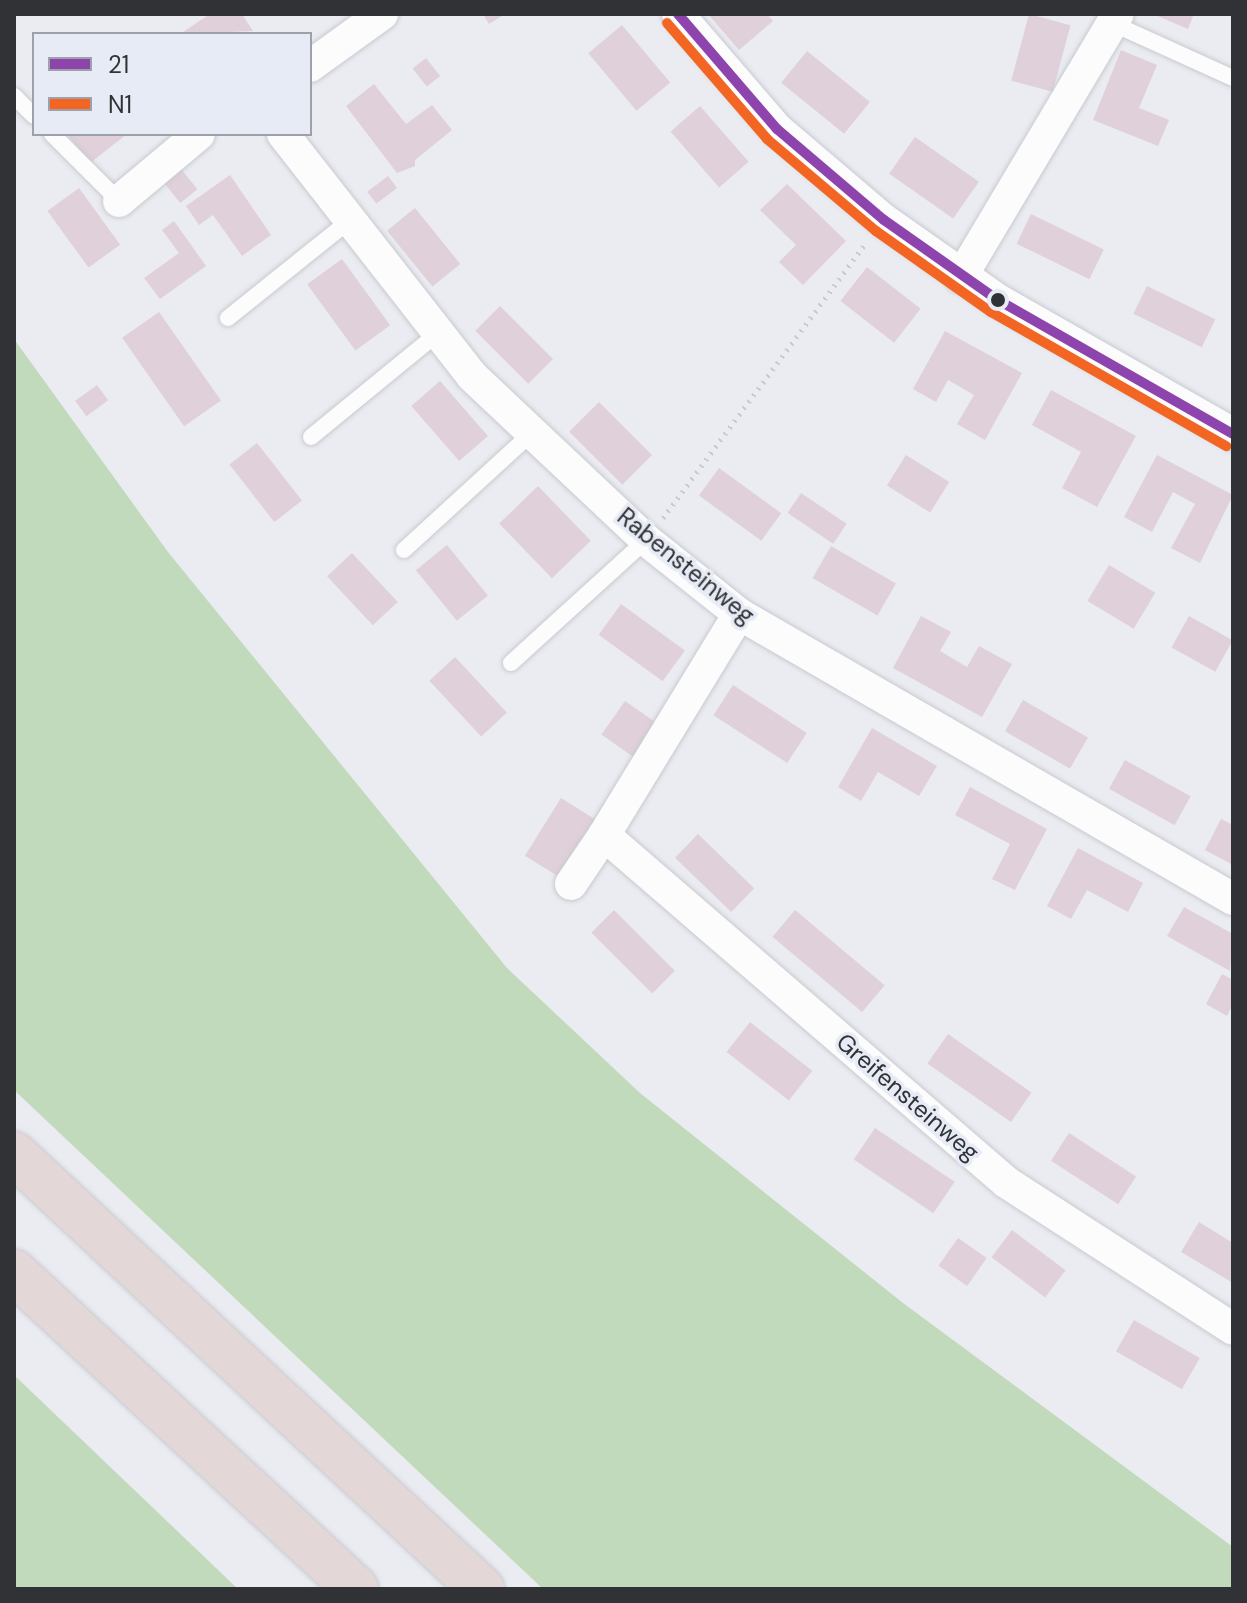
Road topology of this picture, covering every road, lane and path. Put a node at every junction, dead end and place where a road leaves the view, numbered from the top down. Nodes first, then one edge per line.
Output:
1 (382, 14) edge
2 (678, 14) edge
3 (1116, 19) edge
4 (312, 65) edge
5 (1233, 78) edge
6 (14, 96) edge
7 (32, 114) edge
8 (54, 136) edge
9 (197, 136) edge
10 (285, 136) edge
11 (119, 201) joint
12 (884, 220) junction
13 (349, 221) junction
14 (961, 277) junction
15 (228, 318) dead end
16 (438, 333) junction
17 (533, 432) junction
18 (1233, 434) edge
19 (311, 437) dead end
20 (646, 540) junction
21 (404, 550) dead end
22 (739, 614) junction
23 (511, 663) dead end
24 (604, 835) junction
25 (571, 884) dead end
26 (1233, 899) edge
27 (14, 1154) edge
28 (14, 1272) edge
29 (1233, 1329) edge
30 (356, 1589) edge
31 (482, 1589) edge

1 - 4 street
2 - 12 street
3 - 5 lane
3 - 14 street
6 - 7 lane
8 - 11 lane
9 - 11 street
10 - 13 street, Rabensteinweg
12 - 14 street
12 - 20 path
13 - 15 lane
13 - 16 street, Rabensteinweg
14 - 18 street
16 - 17 street, Rabensteinweg
16 - 19 lane
17 - 20 street, Rabensteinweg
17 - 21 lane
20 - 22 street, Rabensteinweg
20 - 23 lane
22 - 24 street
22 - 26 street, Rabensteinweg
24 - 25 street
24 - 29 street, Greifensteinweg
27 - 31 highway
28 - 30 highway

